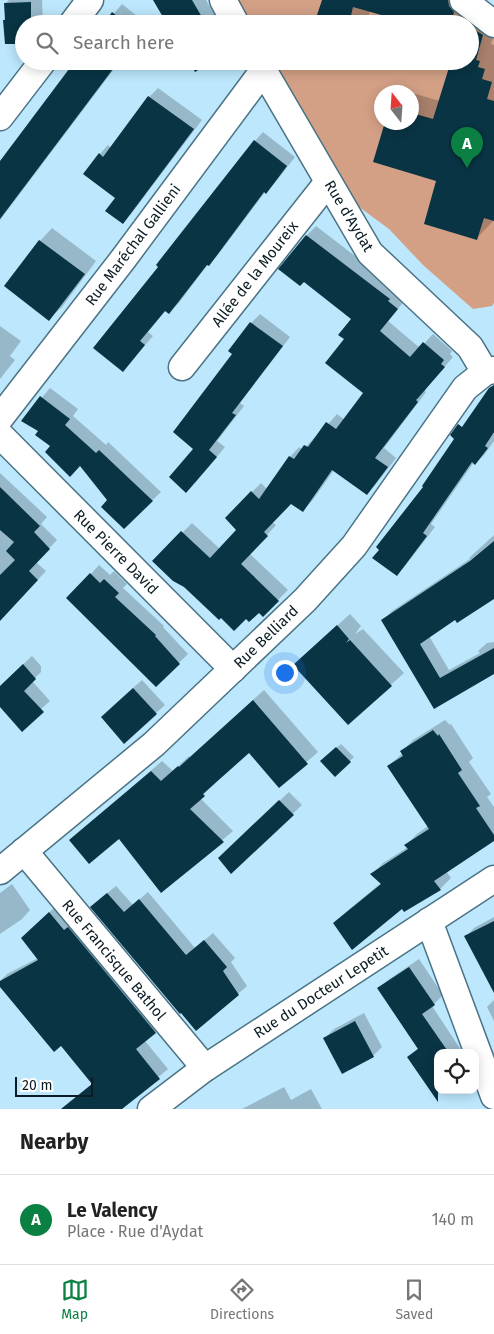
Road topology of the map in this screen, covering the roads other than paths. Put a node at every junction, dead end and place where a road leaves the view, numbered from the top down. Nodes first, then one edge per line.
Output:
1 (90, 0) edge
2 (223, 0) edge
3 (463, 0) edge
4 (79, 15) edge
5 (231, 15) edge
6 (494, 24) edge
7 (36, 70) edge
8 (258, 70) edge
9 (263, 70) edge
10 (0, 116) edge
11 (328, 182) junction
12 (182, 366) dead end
13 (490, 371) edge
14 (0, 418) edge
15 (0, 435) edge
16 (233, 669) junction
17 (24, 851) junction
18 (0, 871) edge
19 (494, 879) edge
20 (429, 920) junction
21 (205, 1068) junction
22 (494, 1096) edge
23 (151, 1109) edge

1 - 4 street
2 - 5 street
3 - 6 street
7 - 10 street
8 - 14 street, Rue Maréchal Gallieni
9 - 11 street, Rue d'Aydat
11 - 12 street, Allée de la Moureix
11 - 13 street, Rue d'Aydat
13 - 16 street, Rue Belliard
15 - 16 street, Rue Pierre David
16 - 17 street, Rue Belliard
17 - 18 street, Rue Belliard
17 - 21 street, Rue Francisque Bathol
19 - 20 street, Rue du Docteur Lepetit
20 - 21 street, Rue du Docteur Lepetit
20 - 22 street
21 - 23 street, Rue du Docteur Lepetit

